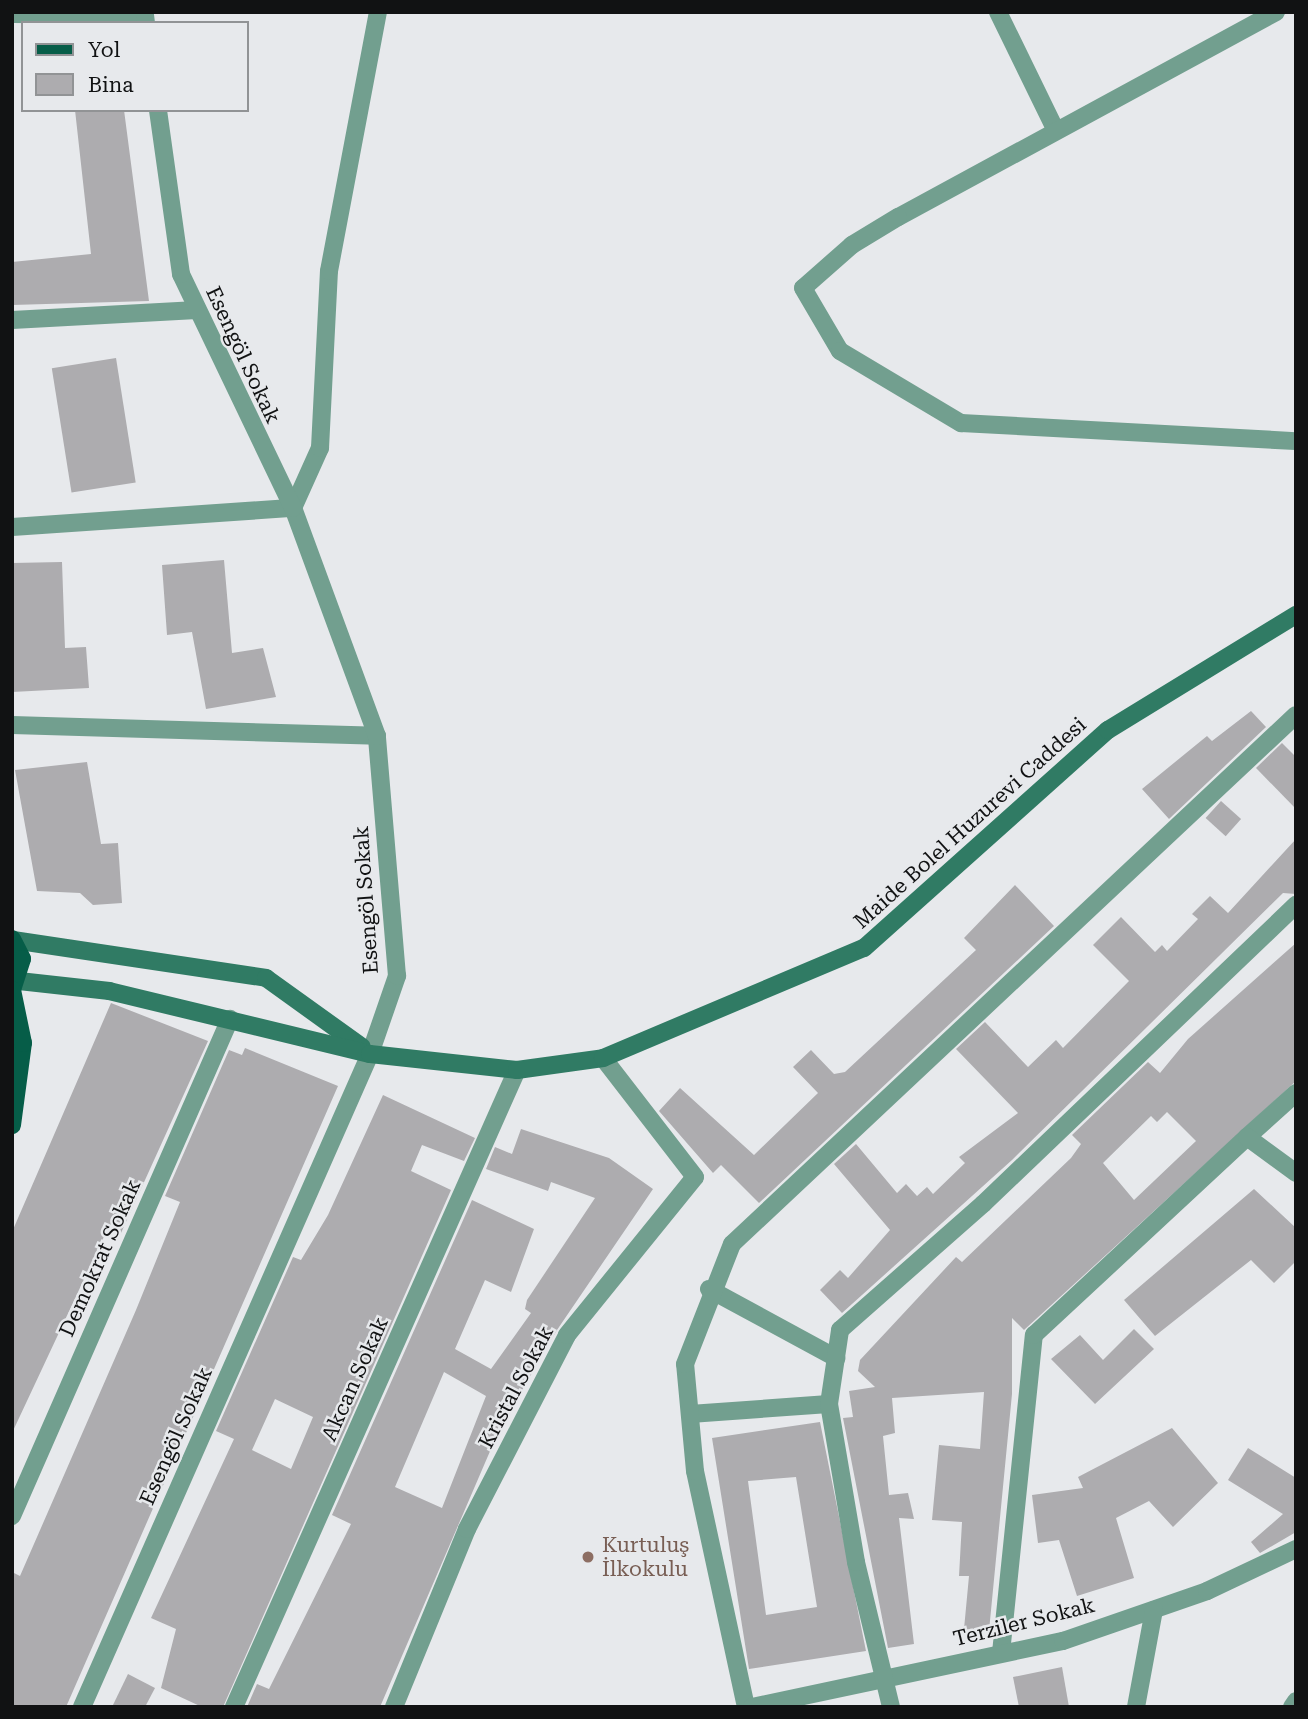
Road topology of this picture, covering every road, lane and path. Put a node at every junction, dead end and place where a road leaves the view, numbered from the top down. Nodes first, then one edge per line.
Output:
1 (378, 12) edge
2 (998, 12) edge
3 (1276, 12) edge
4 (12, 14) edge
5 (145, 19) edge
6 (158, 112) edge
7 (1056, 131) junction
8 (197, 310) junction
9 (12, 320) edge
10 (1296, 441) edge
11 (293, 508) junction
12 (12, 527) edge
13 (1296, 615) edge
14 (1296, 715) edge
15 (12, 725) edge
16 (377, 736) junction
17 (1296, 905) edge
18 (12, 940) edge
19 (14, 987) edge
20 (230, 1019) junction
21 (370, 1054) junction
22 (603, 1058) junction
23 (517, 1070) junction
24 (1296, 1093) edge
25 (12, 1125) edge
26 (1247, 1137) junction
27 (1296, 1173) edge
28 (709, 1289) junction
29 (836, 1358) junction
30 (829, 1404) junction
31 (690, 1414) junction
32 (12, 1516) edge
33 (1296, 1549) edge
34 (1154, 1610) junction
35 (1001, 1653) junction
36 (888, 1676) junction
37 (82, 1707) edge
38 (234, 1707) edge
39 (394, 1707) edge
40 (746, 1707) edge
41 (752, 1707) edge
42 (891, 1707) edge
43 (1136, 1707) edge

1 - 11 street
2 - 7 street
3 - 7 street
4 - 5 street
6 - 8 street, Esengöl Sokak
7 - 10 street
8 - 9 street
8 - 11 street, Esengöl Sokak
11 - 12 street
11 - 16 street, Esengöl Sokak
13 - 22 main road, Maide Bolel Huzurevi Caddesi
14 - 28 street
15 - 16 street
16 - 21 street, Esengöl Sokak
17 - 29 street
18 - 19 main road
18 - 21 main road, Maide Bolel Huzurevi Caddesi
19 - 20 main road, Maide Bolel Huzurevi Caddesi
19 - 25 main road
20 - 21 main road, Maide Bolel Huzurevi Caddesi
20 - 32 street, Demokrat Sokak
21 - 23 main road, Maide Bolel Huzurevi Caddesi
21 - 37 street, Esengöl Sokak
22 - 23 main road, Maide Bolel Huzurevi Caddesi
22 - 39 street, Kristal Sokak
23 - 38 street, Akcan Sokak
24 - 26 street
26 - 27 street
26 - 35 street
28 - 29 street
28 - 31 street
29 - 30 street
30 - 31 street
30 - 36 street
31 - 40 street
33 - 34 street, Terziler Sokak
34 - 35 street, Terziler Sokak
34 - 43 street
35 - 36 street, Terziler Sokak
36 - 41 street, Terziler Sokak
36 - 42 street

